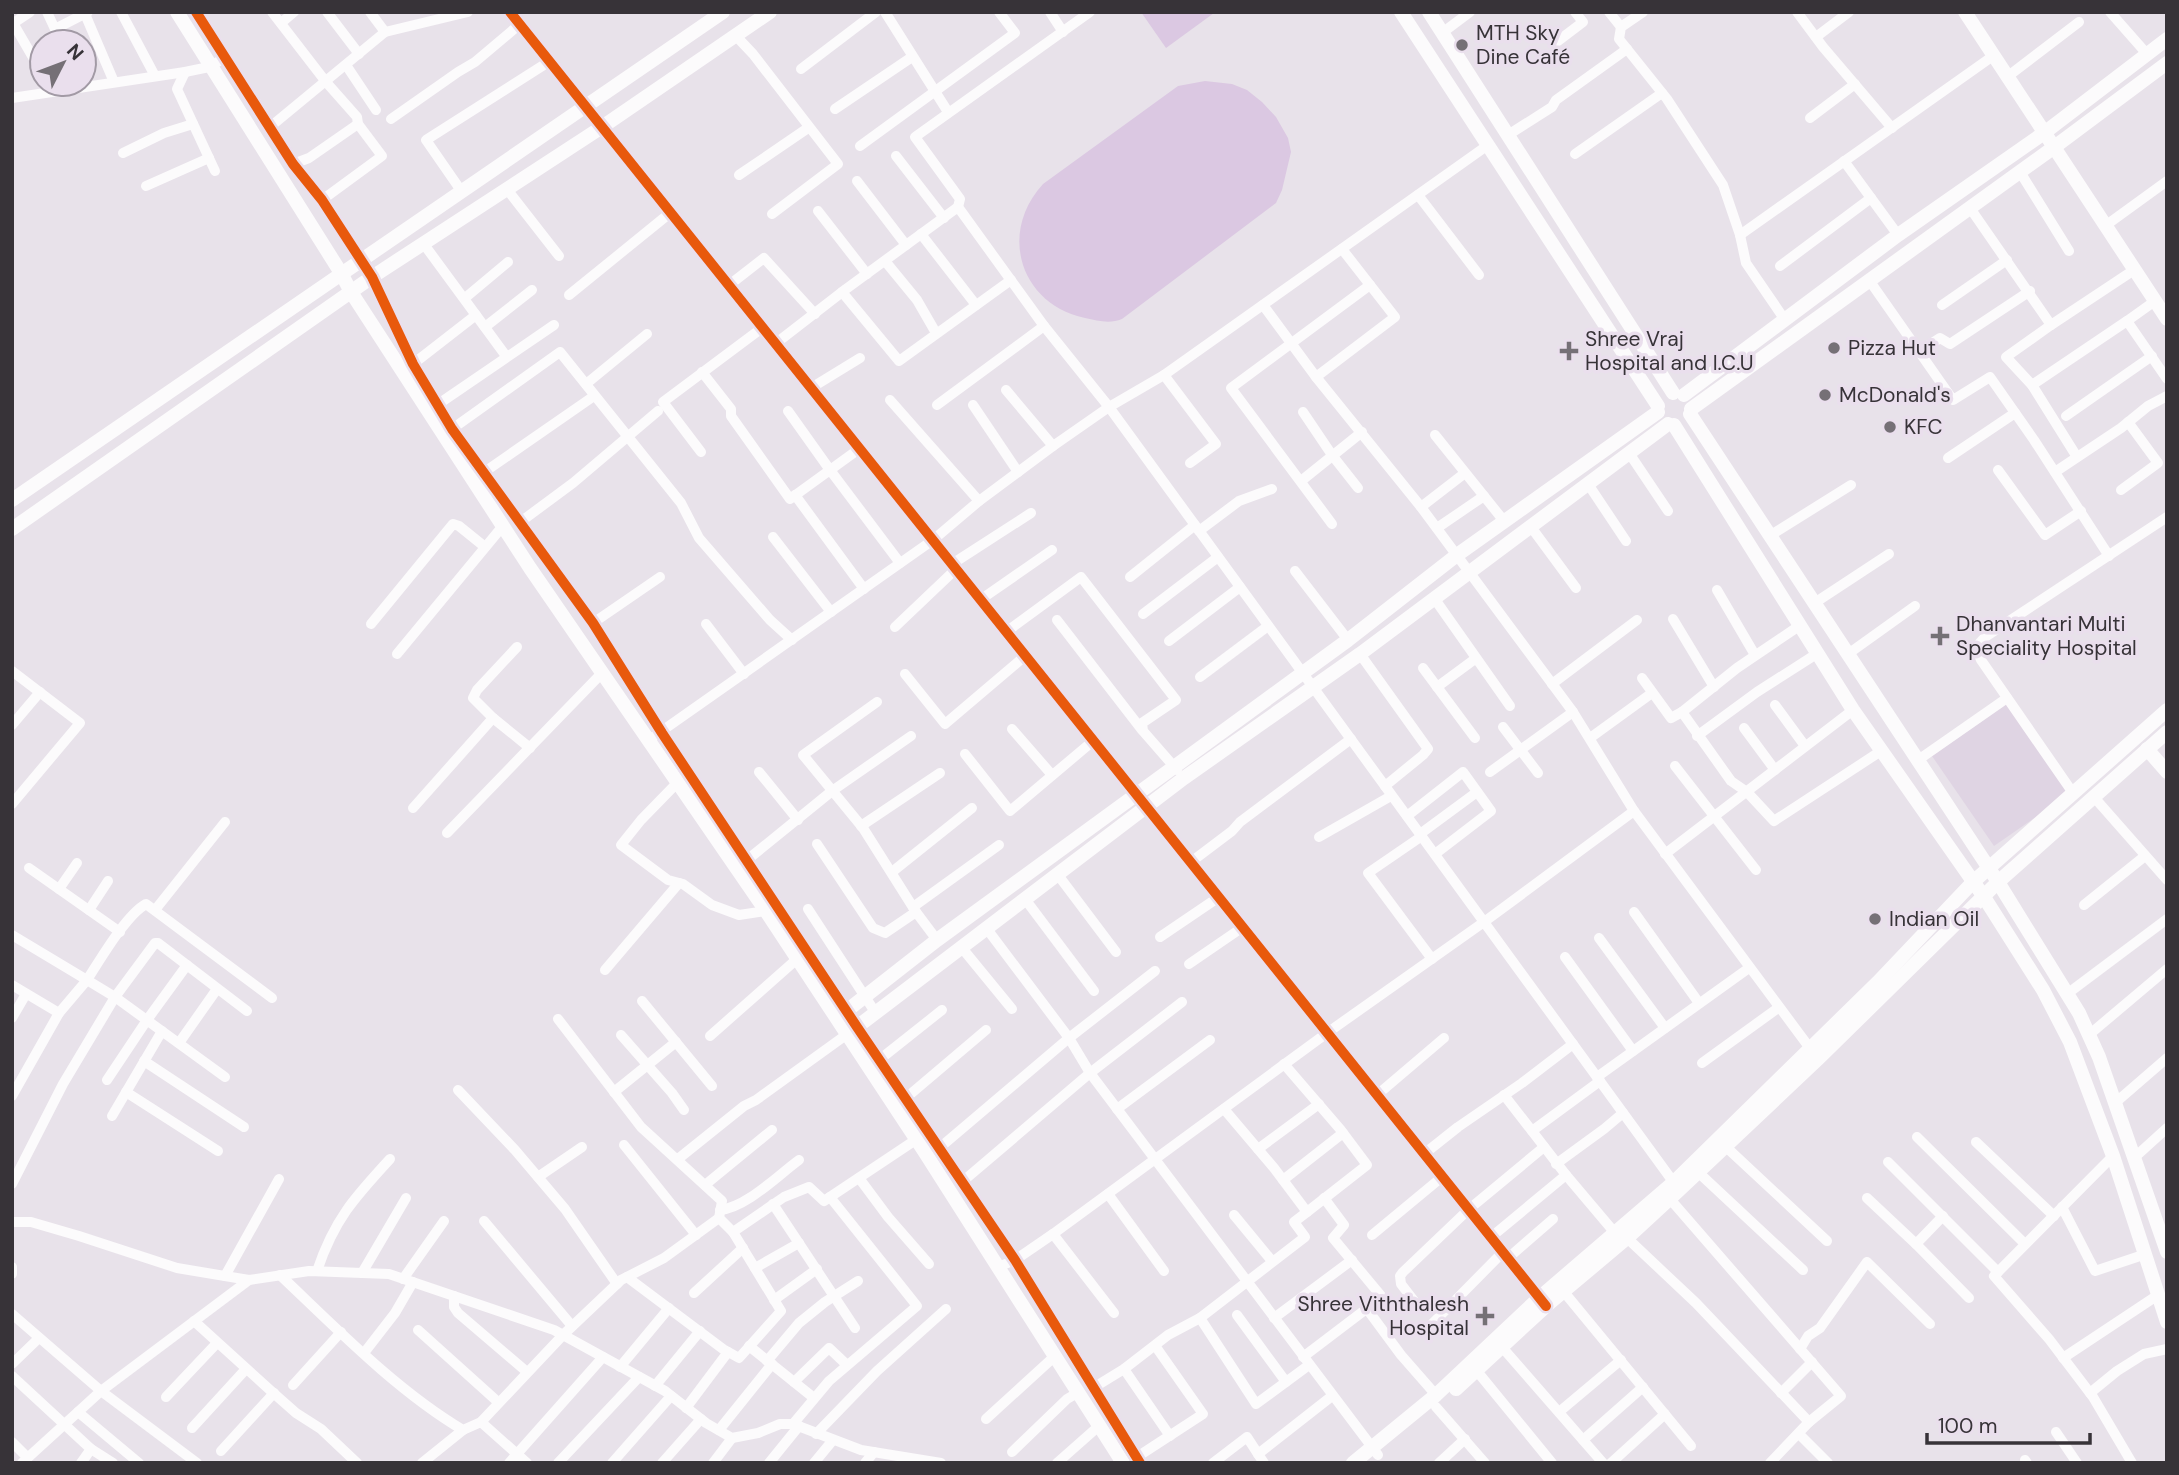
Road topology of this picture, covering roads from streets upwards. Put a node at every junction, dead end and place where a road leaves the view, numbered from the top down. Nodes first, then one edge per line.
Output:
1 (30, 12) edge
2 (47, 12) edge
3 (121, 12) edge
4 (177, 12) edge
5 (196, 12) edge
6 (272, 12) edge
7 (294, 12) edge
8 (327, 12) edge
9 (370, 12) edge
10 (468, 12) edge
11 (770, 12) edge
12 (876, 12) edge
13 (885, 12) edge
14 (999, 12) edge
15 (1050, 12) edge
16 (1090, 12) edge
17 (1401, 12) edge
18 (1429, 12) edge
19 (1470, 12) edge
20 (1575, 12) edge
21 (1609, 12) edge
22 (1643, 12) edge
23 (1797, 12) edge
24 (1849, 12) edge
25 (1965, 12) edge
26 (2110, 12) edge
27 (87, 13) edge
28 (719, 13) edge
29 (515, 18) edge
30 (2079, 22) dead end
31 (13, 23) edge
32 (281, 23) junction
33 (1621, 27) junction
34 (55, 28) edge
35 (57, 28) edge
36 (385, 32) junction
37 (1063, 32) junction
38 (1442, 33) junction
39 (736, 36) junction
40 (1816, 37) junction
41 (2167, 39) edge
42 (1558, 41) dead end
43 (28, 49) edge
44 (1627, 50) junction
45 (359, 54) junction
46 (2147, 54) junction
47 (1993, 56) junction
48 (226, 57) junction
49 (912, 57) junction
50 (550, 61) junction
51 (2167, 64) edge
52 (346, 65) junction
53 (209, 66) junction
54 (801, 69) dead end
55 (186, 72) junction
56 (155, 76) junction
57 (2007, 78) junction
58 (114, 82) junction
59 (327, 82) junction
60 (98, 84) edge
61 (1855, 84) junction
62 (934, 91) junction
63 (1662, 93) junction
64 (586, 107) junction
65 (835, 109) dead end
66 (376, 110) dead end
67 (948, 112) junction
68 (1810, 118) dead end
69 (391, 119) dead end
70 (193, 124) junction
71 (358, 124) junction
72 (270, 127) junction
73 (601, 127) junction
74 (808, 128) junction
75 (1892, 128) junction
76 (2044, 133) junction
77 (1508, 135) junction
78 (1488, 145) junction
79 (860, 146) dead end
80 (2053, 148) junction
81 (123, 153) dead end
82 (1575, 153) dead end
83 (896, 156) dead end
84 (209, 158) junction
85 (1844, 161) junction
86 (293, 164) junction
87 (215, 170) dead end
88 (2020, 172) junction
89 (739, 175) dead end
90 (858, 181) dead end
91 (2167, 181) edge
92 (146, 186) dead end
93 (506, 188) junction
94 (462, 192) junction
95 (1418, 195) junction
96 (1871, 198) junction
97 (322, 200) junction
98 (958, 207) junction
99 (1970, 208) junction
100 (818, 211) dead end
101 (670, 213) junction
102 (772, 214) dead end
103 (944, 218) junction
104 (2105, 226) junction
105 (921, 234) junction
106 (1740, 235) junction
107 (1898, 235) junction
108 (423, 243) junction
109 (906, 245) junction
110 (1342, 249) junction
111 (2068, 251) dead end
112 (559, 256) dead end
113 (361, 260) junction
114 (2007, 260) junction
115 (885, 261) junction
116 (508, 262) dead end
117 (1780, 266) dead end
118 (2134, 270) junction
119 (341, 273) junction
120 (867, 274) junction
121 (1479, 275) dead end
122 (373, 276) junction
123 (1011, 280) junction
124 (1869, 280) junction
125 (1370, 285) junction
126 (728, 286) junction
127 (532, 290) dead end
128 (351, 292) junction
129 (842, 292) junction
130 (2030, 292) junction
131 (569, 295) dead end
132 (465, 299) junction
133 (2155, 301) junction
134 (976, 305) junction
135 (1264, 305) junction
136 (1942, 305) dead end
137 (815, 313) junction
138 (476, 316) junction
139 (2167, 319) edge
140 (1785, 320) junction
141 (2127, 321) junction
142 (554, 324) dead end
143 (2051, 325) junction
144 (1044, 326) junction
145 (485, 327) junction
146 (762, 328) junction
147 (936, 333) junction
148 (647, 334) dead end
149 (775, 344) junction
150 (1292, 344) junction
151 (1920, 351) junction
152 (506, 356) junction
153 (2152, 356) junction
154 (860, 358) dead end
155 (413, 364) junction
156 (702, 372) junction
157 (1164, 375) junction
158 (1316, 377) junction
159 (2167, 379) edge
160 (586, 384) junction
161 (2032, 386) junction
162 (811, 388) junction
163 (1006, 390) dead end
164 (1678, 394) junction
165 (594, 396) junction
166 (2167, 396) edge
167 (890, 400) dead end
168 (437, 405) junction
169 (937, 405) dead end
170 (973, 405) dead end
171 (1109, 407) junction
172 (1658, 409) junction
173 (658, 411) dead end
174 (788, 411) dead end
175 (1690, 411) junction
176 (1303, 412) dead end
177 (2015, 413) junction
178 (2066, 416) dead end
179 (2128, 422) junction
180 (1671, 425) junction
181 (452, 429) junction
182 (1362, 432) junction
183 (1435, 435) dead end
184 (627, 436) junction
185 (1053, 446) junction
186 (859, 449) junction
187 (701, 452) dead end
188 (1629, 453) junction
189 (1332, 456) junction
190 (1948, 457) dead end
191 (2077, 457) junction
192 (1191, 463) dead end
193 (830, 470) junction
194 (1998, 470) dead end
195 (1018, 472) junction
196 (2055, 472) junction
197 (483, 473) junction
198 (1465, 473) junction
199 (1301, 481) junction
200 (1588, 484) junction
201 (1850, 485) dead end
202 (1358, 488) dead end
203 (1272, 489) dead end
204 (2121, 490) dead end
205 (795, 495) junction
206 (1484, 496) junction
207 (12, 499) edge
208 (979, 501) junction
209 (1421, 507) junction
210 (1668, 510) dead end
211 (2081, 511) junction
212 (1031, 513) dead end
213 (2167, 517) edge
214 (1504, 521) junction
215 (519, 523) junction
216 (1332, 524) dead end
217 (502, 527) junction
218 (1531, 527) junction
219 (1197, 528) junction
220 (1437, 528) junction
221 (12, 529) edge
222 (1771, 535) junction
223 (773, 537) dead end
224 (933, 540) junction
225 (1626, 541) dead end
226 (485, 547) junction
227 (1052, 550) dead end
228 (1889, 554) dead end
229 (1457, 555) junction
230 (2109, 556) junction
231 (1218, 557) junction
232 (900, 563) junction
233 (954, 567) junction
234 (1295, 570) dead end
235 (1468, 571) junction
236 (660, 577) dead end
237 (1130, 577) dead end
238 (1240, 587) junction
239 (1576, 588) dead end
240 (864, 589) junction
241 (1717, 590) dead end
242 (1434, 598) junction
243 (980, 600) junction
244 (1816, 602) junction
245 (1915, 606) dead end
246 (831, 612) junction
247 (1143, 614) dead end
248 (1057, 620) dead end
249 (1637, 620) dead end
250 (1673, 620) dead end
251 (371, 624) dead end
252 (593, 624) junction
253 (706, 624) dead end
254 (1799, 625) junction
255 (895, 626) dead end
256 (1268, 626) junction
257 (1006, 632) junction
258 (792, 640) junction
259 (1348, 640) junction
260 (1169, 641) dead end
261 (517, 647) dead end
262 (1818, 653) junction
263 (397, 654) dead end
264 (1360, 654) junction
265 (1848, 654) junction
266 (1755, 655) junction
267 (1025, 656) junction
268 (1475, 659) junction
269 (1423, 668) dead end
270 (12, 671) edge
271 (602, 673) junction
272 (1302, 673) junction
273 (744, 674) junction
274 (905, 674) dead end
275 (1200, 677) dead end
276 (1642, 678) dead end
277 (1552, 684) junction
278 (1312, 687) junction
279 (1437, 687) junction
280 (1713, 687) junction
281 (40, 692) junction
282 (1653, 693) junction
283 (2007, 698) junction
284 (877, 702) dead end
285 (1774, 705) dead end
286 (1510, 706) dead end
287 (1853, 710) junction
288 (2167, 710) edge
289 (1573, 712) junction
290 (1682, 712) junction
291 (493, 718) junction
292 (12, 726) edge
293 (1503, 727) dead end
294 (1744, 728) dead end
295 (1012, 729) dead end
296 (1143, 731) junction
297 (2167, 732) edge
298 (662, 733) junction
299 (911, 736) dead end
300 (1697, 736) junction
301 (1475, 738) dead end
302 (1590, 738) junction
303 (1351, 739) junction
304 (649, 740) junction
305 (1093, 741) junction
306 (1805, 746) junction
307 (530, 748) junction
308 (1521, 749) junction
309 (2147, 749) junction
310 (1881, 751) junction
311 (965, 754) dead end
312 (1918, 760) junction
313 (1174, 766) junction
314 (1675, 766) dead end
315 (1774, 770) junction
316 (759, 772) dead end
317 (1490, 772) dead end
318 (2167, 772) edge
319 (940, 773) dead end
320 (1538, 773) dead end
321 (1052, 775) junction
322 (1184, 778) junction
323 (678, 782) junction
324 (832, 791) junction
325 (1388, 791) junction
326 (1477, 792) junction
327 (1747, 792) junction
328 (2073, 793) junction
329 (1136, 796) junction
330 (2094, 796) junction
331 (12, 804) edge
332 (412, 807) dead end
333 (972, 808) dead end
334 (1146, 808) junction
335 (1634, 811) junction
336 (1407, 816) junction
337 (1713, 817) junction
338 (798, 820) junction
339 (225, 822) dead end
340 (861, 826) junction
341 (447, 833) dead end
342 (1421, 835) junction
343 (1320, 837) dead end
344 (817, 844) dead end
345 (999, 845) dead end
346 (1435, 854) junction
347 (1665, 854) junction
348 (2146, 856) junction
349 (747, 860) junction
350 (1191, 862) junction
351 (77, 863) dead end
352 (29, 868) dead end
353 (1989, 868) junction
354 (1756, 870) dead end
355 (892, 872) junction
356 (1058, 875) junction
357 (2167, 880) edge
358 (108, 881) dead end
359 (1973, 882) junction
360 (679, 883) junction
361 (1998, 883) junction
362 (59, 889) junction
363 (1219, 897) junction
364 (1984, 897) junction
365 (1026, 899) junction
366 (2084, 905) dead end
367 (808, 909) dead end
368 (915, 909) junction
369 (89, 910) junction
370 (155, 910) junction
371 (766, 911) junction
372 (1634, 912) dead end
373 (2167, 919) edge
374 (1484, 922) junction
375 (1242, 927) junction
376 (987, 929) junction
377 (120, 932) junction
378 (12, 935) edge
379 (1160, 937) dead end
380 (1599, 938) dead end
381 (937, 940) junction
382 (962, 948) junction
383 (1116, 952) dead end
384 (1566, 957) dead end
385 (797, 958) junction
386 (1432, 959) junction
387 (1189, 964) dead end
388 (187, 965) junction
389 (1749, 968) junction
390 (2167, 969) edge
391 (605, 970) dead end
392 (1155, 971) dead end
393 (87, 980) junction
394 (12, 985) edge
395 (217, 989) junction
396 (1094, 991) dead end
397 (26, 994) junction
398 (2067, 994) junction
399 (864, 995) junction
400 (115, 997) junction
401 (272, 998) dead end
402 (642, 1001) dead end
403 (1182, 1002) dead end
404 (1699, 1003) junction
405 (1778, 1008) junction
406 (1012, 1009) dead end
407 (942, 1010) dead end
408 (247, 1011) dead end
409 (875, 1012) junction
410 (59, 1013) junction
411 (841, 1015) junction
412 (12, 1018) edge
413 (558, 1018) dead end
414 (147, 1020) junction
415 (1665, 1028) junction
416 (986, 1030) dead end
417 (162, 1031) junction
418 (852, 1031) junction
419 (1327, 1033) junction
420 (621, 1034) dead end
421 (2090, 1034) junction
422 (709, 1036) dead end
423 (1069, 1038) junction
424 (1444, 1038) dead end
425 (1210, 1040) dead end
426 (676, 1042) junction
427 (179, 1044) junction
428 (1573, 1044) junction
429 (1633, 1051) junction
430 (1814, 1054) junction
431 (2167, 1058) edge
432 (880, 1060) junction
433 (144, 1061) junction
434 (1702, 1063) dead end
435 (647, 1065) junction
436 (1284, 1065) junction
437 (1090, 1073) junction
438 (225, 1077) dead end
439 (1598, 1079) junction
440 (107, 1080) dead end
441 (712, 1086) dead end
442 (458, 1090) dead end
443 (126, 1092) junction
444 (614, 1092) junction
445 (1377, 1095) junction
446 (1504, 1095) junction
447 (12, 1096) edge
448 (906, 1097) junction
449 (2115, 1103) junction
450 (1319, 1104) junction
451 (1224, 1108) junction
452 (1117, 1109) junction
453 (684, 1110) dead end
454 (1623, 1112) junction
455 (112, 1116) dead end
456 (244, 1127) dead end
457 (2167, 1128) edge
458 (772, 1130) dead end
459 (1532, 1131) junction
460 (1343, 1133) junction
461 (1917, 1137) dead end
462 (1976, 1142) dead end
463 (624, 1144) dead end
464 (1544, 1146) junction
465 (1725, 1146) junction
466 (582, 1147) dead end
467 (927, 1147) junction
468 (1258, 1149) junction
469 (218, 1150) dead end
470 (1424, 1154) junction
471 (2113, 1156) junction
472 (2135, 1157) junction
473 (390, 1159) dead end
474 (678, 1159) junction
475 (799, 1160) dead end
476 (1155, 1160) junction
477 (1888, 1162) dead end
478 (1556, 1164) junction
479 (1699, 1172) junction
480 (1566, 1175) junction
481 (538, 1177) junction
482 (1442, 1177) junction
483 (859, 1178) junction
484 (279, 1179) dead end
485 (1283, 1181) junction
486 (962, 1182) junction
487 (12, 1184) edge
488 (705, 1185) junction
489 (1674, 1191) junction
490 (1108, 1194) junction
491 (830, 1197) junction
492 (407, 1198) dead end
493 (1324, 1198) junction
494 (1867, 1198) dead end
495 (773, 1204) junction
496 (2062, 1207) junction
497 (1468, 1210) junction
498 (1307, 1212) junction
499 (720, 1214) junction
500 (1234, 1215) dead end
501 (1942, 1216) junction
502 (2054, 1216) junction
503 (1553, 1219) dead end
504 (444, 1221) dead end
505 (484, 1221) dead end
506 (12, 1222) edge
507 (733, 1232) junction
508 (1053, 1234) junction
509 (696, 1235) junction
510 (1372, 1235) dead end
511 (1621, 1235) junction
512 (1490, 1238) junction
513 (1827, 1241) dead end
514 (799, 1243) junction
515 (1916, 1244) junction
516 (2025, 1244) junction
517 (743, 1248) junction
518 (2166, 1251) edge
519 (2143, 1255) junction
520 (1504, 1256) junction
521 (1015, 1260) junction
522 (1352, 1260) junction
523 (1272, 1261) junction
524 (929, 1264) dead end
525 (12, 1267) edge
526 (755, 1268) junction
527 (998, 1268) junction
528 (817, 1269) junction
529 (1803, 1270) dead end
530 (317, 1271) junction
531 (1164, 1271) dead end
532 (1998, 1272) junction
533 (362, 1273) junction
534 (12, 1274) edge
535 (280, 1275) junction
536 (225, 1276) junction
537 (627, 1277) junction
538 (249, 1280) junction
539 (408, 1280) junction
540 (858, 1281) dead end
541 (1246, 1281) junction
542 (617, 1284) junction
543 (1564, 1292) junction
544 (694, 1293) dead end
545 (2158, 1295) junction
546 (454, 1296) junction
547 (835, 1296) junction
548 (1969, 1298) dead end
549 (774, 1300) junction
550 (1542, 1302) junction
551 (1418, 1306) dead end
552 (669, 1308) junction
553 (1367, 1308) junction
554 (946, 1310) dead end
555 (1114, 1313) dead end
556 (12, 1314) edge
557 (1237, 1315) dead end
558 (1200, 1318) junction
559 (1274, 1318) junction
560 (194, 1321) junction
561 (2167, 1322) edge
562 (1930, 1324) dead end
563 (1431, 1325) dead end
564 (572, 1326) junction
565 (855, 1328) dead end
566 (418, 1330) dead end
567 (700, 1331) junction
568 (341, 1332) junction
569 (563, 1335) junction
570 (39, 1338) junction
571 (217, 1343) junction
572 (749, 1346) junction
573 (1502, 1346) junction
574 (1156, 1347) junction
575 (1800, 1349) junction
576 (2167, 1349) edge
577 (728, 1352) junction
578 (364, 1353) junction
579 (1055, 1356) junction
580 (603, 1357) junction
581 (2063, 1357) junction
582 (1621, 1360) junction
583 (1306, 1361) junction
584 (1812, 1362) junction
585 (770, 1363) junction
586 (12, 1364) edge
587 (847, 1365) junction
588 (620, 1367) junction
589 (246, 1369) junction
590 (1124, 1369) junction
591 (1476, 1370) junction
592 (527, 1372) junction
593 (12, 1376) edge
594 (639, 1377) junction
595 (794, 1382) junction
596 (1286, 1382) junction
597 (293, 1385) dead end
598 (655, 1386) junction
599 (1643, 1387) junction
600 (1086, 1390) junction
601 (100, 1391) junction
602 (2090, 1392) junction
603 (274, 1393) junction
604 (1781, 1393) junction
605 (166, 1396) dead end
606 (671, 1396) junction
607 (1332, 1396) junction
608 (814, 1398) junction
609 (1436, 1401) junction
610 (498, 1402) junction
611 (686, 1408) junction
612 (78, 1412) junction
613 (1559, 1412) junction
614 (1665, 1414) junction
615 (701, 1419) junction
616 (986, 1419) dead end
617 (481, 1422) junction
618 (1810, 1422) junction
619 (796, 1425) junction
620 (1100, 1425) junction
621 (64, 1426) junction
622 (192, 1428) dead end
623 (463, 1430) junction
624 (719, 1430) junction
625 (2056, 1432) dead end
626 (816, 1434) junction
627 (1799, 1434) junction
628 (1170, 1436) junction
629 (732, 1438) junction
630 (1465, 1439) junction
631 (833, 1440) junction
632 (1583, 1440) junction
633 (12, 1442) edge
634 (1691, 1446) dead end
635 (91, 1450) junction
636 (221, 1451) dead end
637 (874, 1452) junction
638 (1012, 1452) dead end
639 (517, 1455) junction
640 (1373, 1455) edge
641 (1261, 1459) edge
642 (25, 1460) edge
643 (1133, 1461) edge
644 (81, 1463) edge
645 (113, 1463) edge
646 (139, 1463) edge
647 (197, 1463) edge
648 (357, 1463) edge
649 (422, 1463) edge
650 (509, 1463) edge
651 (527, 1463) edge
652 (558, 1463) edge
653 (612, 1463) edge
654 (662, 1463) edge
655 (713, 1463) edge
656 (769, 1463) edge
657 (814, 1463) edge
658 (865, 1463) edge
659 (941, 1463) edge
660 (1056, 1463) edge
661 (1213, 1463) edge
662 (1353, 1463) edge
663 (1439, 1463) edge
664 (1485, 1463) edge
665 (1552, 1463) edge
666 (1603, 1463) edge
667 (1611, 1463) edge
668 (1770, 1463) edge
669 (1828, 1463) edge
670 (2077, 1463) edge
671 (2132, 1463) edge

1 - 31 street
2 - 34 street
3 - 56 street
4 - 53 street
5 - 48 street
6 - 32 street
7 - 32 street
8 - 45 street
9 - 36 street
10 - 36 street
11 - 39 street
12 - 54 street
13 - 49 street
14 - 62 street
15 - 37 street
16 - 37 street
17 - 78 street
18 - 38 street
19 - 38 street
20 - 42 street
21 - 33 street
22 - 33 street
23 - 40 street
24 - 40 street
25 - 47 street
26 - 46 street
27 - 35 street
27 - 58 street
28 - 64 street
29 - 50 street
29 - 69 street
30 - 57 street
31 - 43 street
32 - 59 street
33 - 44 street
36 - 45 street
37 - 67 street
38 - 77 street
39 - 73 street
39 - 74 street
40 - 61 street
41 - 46 street
44 - 63 street
44 - 77 street
45 - 52 street
46 - 76 street
47 - 57 street
47 - 75 street
48 - 53 street
48 - 72 street
49 - 62 street
49 - 65 street
50 - 64 street
50 - 94 street
51 - 80 street
52 - 59 street
52 - 66 street
53 - 55 street
53 - 119 street
55 - 56 street
55 - 70 street
56 - 58 street
57 - 76 street
58 - 60 street
59 - 71 street
59 - 72 street
61 - 68 street
61 - 75 street
62 - 67 street
62 - 79 street
63 - 82 street
63 - 106 street
64 - 73 street
64 - 94 street
67 - 98 street
70 - 81 street
70 - 84 street
71 - 86 street
71 - 97 street
72 - 86 street
73 - 93 street
73 - 101 street
74 - 89 street
74 - 102 street
75 - 85 street
76 - 80 street
76 - 107 street
77 - 164 street
78 - 95 street
78 - 172 street
80 - 88 street
80 - 104 street
83 - 103 street
84 - 87 street
84 - 92 street
85 - 96 street
85 - 106 street
86 - 97 street
88 - 99 street
88 - 111 street
90 - 109 street
91 - 104 street
93 - 108 street
93 - 112 street
94 - 113 street
95 - 110 street
95 - 121 street
96 - 107 street
96 - 117 street
97 - 113 street
98 - 103 street
98 - 123 street
99 - 114 street
99 - 124 street
100 - 120 street
101 - 126 street
101 - 131 street
103 - 105 street
104 - 118 street
105 - 109 street
105 - 134 street
106 - 140 street
107 - 140 street
108 - 122 street
108 - 132 street
109 - 115 street
110 - 125 street
110 - 135 street
113 - 119 street
113 - 122 street
114 - 130 street
114 - 136 street
115 - 120 street
115 - 147 street
116 - 132 street
118 - 133 street
118 - 143 street
119 - 128 street
119 - 207 street
120 - 129 street
122 - 128 street
122 - 155 street
123 - 134 street
123 - 144 street
124 - 151 street
124 - 175 street
125 - 150 street
125 - 158 street
126 - 137 street
126 - 146 street
127 - 145 street
128 - 217 street
128 - 221 street
129 - 137 street
129 - 147 street
130 - 143 street
130 - 151 street
132 - 138 street
133 - 139 street
133 - 141 street
134 - 147 street
135 - 150 street
135 - 157 street
137 - 149 street
138 - 145 street
138 - 155 street
140 - 164 street
141 - 153 street
141 - 161 street
142 - 152 street
143 - 161 street
144 - 169 street
144 - 171 street
145 - 152 street
146 - 149 street
146 - 156 street
148 - 160 street
149 - 162 street
150 - 158 street
150 - 199 street
151 - 177 street
152 - 168 street
153 - 159 street
153 - 178 street
154 - 162 street
155 - 168 street
156 - 187 street
156 - 205 street
157 - 171 street
157 - 192 street
158 - 182 street
160 - 165 street
160 - 181 street
161 - 191 street
162 - 186 street
163 - 185 street
164 - 172 street
164 - 175 street
165 - 184 street
165 - 197 street
166 - 179 street
167 - 208 street
168 - 181 street
170 - 195 street
171 - 185 street
171 - 219 street
172 - 180 street
172 - 214 street
173 - 184 street
174 - 193 street
175 - 180 street
175 - 222 street
176 - 189 street
177 - 190 street
177 - 196 street
179 - 191 street
179 - 204 street
180 - 188 street
180 - 254 street
181 - 197 street
182 - 189 street
182 - 209 street
183 - 198 street
184 - 215 street
184 - 258 street
185 - 195 street
186 - 193 street
186 - 224 street
188 - 200 street
188 - 210 street
189 - 199 street
189 - 202 street
191 - 196 street
193 - 205 street
193 - 232 street
194 - 211 street
195 - 208 street
196 - 211 street
197 - 215 street
198 - 206 street
198 - 209 street
199 - 216 street
200 - 218 street
200 - 225 street
201 - 222 street
203 - 219 street
205 - 240 street
206 - 214 street
206 - 220 street
208 - 224 street
209 - 220 street
211 - 230 street
212 - 233 street
213 - 230 street
214 - 229 street
215 - 252 street
217 - 226 street
217 - 271 street
218 - 235 street
218 - 239 street
219 - 231 street
219 - 237 street
220 - 229 street
222 - 244 street
223 - 246 street
224 - 232 street
224 - 233 street
226 - 251 street
226 - 263 street
227 - 243 street
228 - 244 street
229 - 235 street
229 - 259 street
230 - 283 street
231 - 238 street
231 - 247 street
232 - 240 street
233 - 243 street
233 - 255 street
234 - 259 street
235 - 242 street
235 - 277 street
236 - 252 street
238 - 256 street
238 - 260 street
240 - 246 street
241 - 266 street
242 - 264 street
242 - 268 street
243 - 257 street
244 - 265 street
245 - 265 street
246 - 258 street
248 - 296 street
249 - 277 street
250 - 280 street
252 - 298 street
253 - 273 street
254 - 262 street
254 - 266 street
256 - 272 street
256 - 275 street
257 - 267 street
257 - 296 street
258 - 273 street
259 - 272 street
261 - 291 street
262 - 287 street
262 - 300 street
264 - 278 street
264 - 325 street
265 - 312 street
266 - 280 street
267 - 274 street
267 - 305 street
268 - 279 street
268 - 286 street
269 - 279 street
270 - 281 street
271 - 304 street
271 - 307 street
272 - 278 street
272 - 313 street
273 - 298 street
276 - 282 street
277 - 289 street
278 - 303 street
278 - 322 street
279 - 301 street
280 - 290 street
281 - 292 street
281 - 331 street
282 - 290 street
282 - 302 street
283 - 312 street
283 - 328 street
284 - 324 street
285 - 306 street
287 - 306 street
287 - 310 street
288 - 328 street
289 - 302 street
289 - 308 street
290 - 300 street
291 - 307 street
291 - 332 street
293 - 308 street
294 - 315 street
295 - 321 street
296 - 313 street
297 - 309 street
298 - 304 street
298 - 349 street
299 - 324 street
300 - 327 street
302 - 335 street
303 - 325 street
303 - 350 street
304 - 323 street
305 - 321 street
305 - 329 street
306 - 315 street
307 - 341 street
308 - 317 street
308 - 320 street
309 - 318 street
309 - 330 street
310 - 327 street
310 - 359 street
311 - 321 street
312 - 353 street
313 - 322 street
313 - 329 street
314 - 337 street
315 - 327 street
316 - 338 street
319 - 340 street
322 - 334 street
323 - 360 street
323 - 371 street
324 - 338 street
324 - 340 street
325 - 336 street
325 - 343 street
326 - 336 street
326 - 342 street
326 - 346 street
327 - 337 street
328 - 353 street
329 - 334 street
329 - 381 street
330 - 348 street
330 - 361 street
333 - 355 street
334 - 350 street
334 - 356 street
335 - 347 street
335 - 374 street
336 - 342 street
337 - 347 street
337 - 354 street
338 - 349 street
339 - 370 street
340 - 355 street
342 - 346 street
342 - 386 street
344 - 368 street
345 - 368 street
346 - 374 street
347 - 389 street
348 - 357 street
348 - 366 street
349 - 411 street
350 - 363 street
351 - 362 street
352 - 362 street
353 - 359 street
353 - 361 street
355 - 368 street
356 - 365 street
356 - 383 street
358 - 369 street
359 - 364 street
359 - 430 street
360 - 371 street
360 - 391 street
361 - 364 street
361 - 398 street
362 - 369 street
363 - 375 street
363 - 379 street
364 - 430 street
364 - 471 street
365 - 376 street
365 - 396 street
367 - 399 street
368 - 381 street
369 - 377 street
370 - 377 street
370 - 401 street
371 - 385 street
372 - 404 street
373 - 398 street
374 - 386 street
374 - 428 street
375 - 387 street
375 - 419 street
376 - 382 street
376 - 423 street
377 - 393 street
378 - 393 street
380 - 415 street
381 - 399 street
382 - 406 street
382 - 409 street
384 - 429 street
385 - 411 street
385 - 422 street
386 - 419 street
388 - 395 street
388 - 400 street
388 - 414 street
389 - 404 street
389 - 405 street
390 - 421 street
392 - 423 street
393 - 400 street
393 - 410 street
394 - 397 street
395 - 408 street
395 - 427 street
397 - 410 street
397 - 412 street
398 - 421 street
399 - 409 street
399 - 411 street
400 - 414 street
400 - 487 street
402 - 426 street
403 - 437 street
404 - 415 street
405 - 430 street
405 - 434 street
407 - 432 street
409 - 418 street
410 - 447 street
411 - 418 street
413 - 444 street
414 - 417 street
414 - 440 street
415 - 429 street
416 - 448 street
417 - 427 street
417 - 433 street
418 - 432 street
418 - 467 street
418 - 474 street
419 - 436 street
419 - 445 street
420 - 435 street
421 - 449 street
423 - 437 street
423 - 467 street
424 - 445 street
425 - 452 street
426 - 435 street
426 - 441 street
427 - 438 street
428 - 439 street
428 - 446 street
429 - 439 street
430 - 465 street
430 - 489 street
431 - 449 street
432 - 448 street
433 - 443 street
433 - 456 street
435 - 444 street
435 - 453 street
436 - 450 street
436 - 451 street
437 - 452 street
437 - 486 street
439 - 454 street
439 - 459 street
442 - 481 street
443 - 455 street
443 - 469 street
444 - 474 street
445 - 470 street
446 - 459 street
446 - 470 street
448 - 467 street
449 - 472 street
450 - 460 street
450 - 468 street
451 - 468 street
451 - 476 street
452 - 476 street
454 - 478 street
454 - 489 street
457 - 472 street
458 - 488 street
459 - 464 street
460 - 485 street
460 - 493 street
461 - 516 street
462 - 502 street
463 - 509 street
464 - 478 street
464 - 497 street
465 - 479 street
465 - 513 street
466 - 481 street
467 - 483 street
467 - 486 street
467 - 527 street
468 - 485 street
470 - 482 street
471 - 496 street
471 - 519 street
472 - 518 street
473 - 530 street
474 - 488 street
475 - 499 street
476 - 490 street
476 - 541 street
477 - 501 street
478 - 480 street
479 - 489 street
479 - 529 street
480 - 511 street
480 - 512 street
481 - 542 street
482 - 497 street
482 - 510 street
483 - 491 street
483 - 524 street
484 - 536 street
485 - 498 street
486 - 521 street
488 - 499 street
489 - 511 street
489 - 575 street
490 - 508 street
490 - 531 street
491 - 495 street
491 - 587 street
492 - 533 street
493 - 498 street
493 - 522 street
494 - 515 street
495 - 507 street
495 - 514 street
496 - 502 street
496 - 519 street
497 - 512 street
497 - 551 street
498 - 523 street
499 - 507 street
499 - 509 street
500 - 523 street
501 - 515 street
501 - 532 street
502 - 516 street
503 - 520 street
504 - 539 street
505 - 564 street
506 - 536 street
507 - 517 street
508 - 521 street
508 - 555 street
509 - 537 street
511 - 543 street
511 - 550 street
511 - 604 street
512 - 520 street
514 - 526 street
514 - 528 street
515 - 548 street
516 - 532 street
517 - 526 street
517 - 544 street
519 - 545 street
520 - 550 street
520 - 563 street
521 - 527 street
521 - 600 street
522 - 553 street
522 - 559 street
523 - 541 street
525 - 534 street
526 - 549 street
527 - 579 street
528 - 547 street
528 - 549 street
530 - 533 street
530 - 535 street
532 - 581 street
533 - 539 street
535 - 538 street
535 - 568 street
536 - 538 street
537 - 542 street
537 - 552 street
538 - 560 street
539 - 546 street
539 - 578 street
540 - 547 street
541 - 558 street
541 - 559 street
542 - 564 street
543 - 550 street
543 - 582 street
545 - 561 street
545 - 581 street
546 - 569 street
546 - 592 street
547 - 565 street
547 - 585 street
549 - 572 street
550 - 573 street
550 - 609 street
552 - 567 street
552 - 588 street
553 - 583 street
553 - 609 street
554 - 626 street
556 - 570 street
557 - 596 street
558 - 574 street
558 - 596 street
559 - 583 street
560 - 571 street
560 - 601 street
562 - 575 street
564 - 569 street
566 - 610 street
567 - 577 street
567 - 598 street
568 - 578 street
568 - 597 street
569 - 580 street
569 - 592 street
570 - 586 street
570 - 601 street
571 - 589 street
571 - 605 street
572 - 577 street
572 - 585 street
573 - 591 street
573 - 613 street
574 - 590 street
574 - 628 street
575 - 584 street
576 - 602 street
577 - 611 street
578 - 623 street
579 - 600 street
579 - 616 street
580 - 588 street
580 - 639 street
581 - 602 street
582 - 599 street
582 - 613 street
583 - 596 street
583 - 607 street
584 - 604 street
584 - 618 street
585 - 595 street
585 - 624 street
587 - 595 street
587 - 608 street
588 - 594 street
589 - 603 street
589 - 622 street
590 - 600 street
590 - 628 street
591 - 609 street
591 - 665 street
592 - 610 street
593 - 621 street
594 - 598 street
594 - 652 street
595 - 608 street
598 - 606 street
599 - 614 street
599 - 632 street
600 - 620 street
600 - 638 street
600 - 643 street
601 - 612 street
601 - 647 street
602 - 671 street
603 - 636 street
603 - 648 street
604 - 618 street
606 - 611 street
606 - 653 street
607 - 640 street
607 - 641 street
608 - 619 street
609 - 630 street
609 - 640 street
610 - 617 street
611 - 615 street
612 - 621 street
612 - 646 street
613 - 632 street
614 - 634 street
614 - 667 street
615 - 624 street
615 - 654 street
617 - 623 street
617 - 639 street
618 - 627 street
619 - 626 street
619 - 629 street
619 - 656 street
620 - 643 street
620 - 660 street
621 - 635 street
621 - 642 street
623 - 649 street
624 - 629 street
625 - 670 street
626 - 631 street
627 - 668 street
627 - 669 street
628 - 643 street
629 - 655 street
630 - 663 street
630 - 664 street
631 - 637 street
631 - 657 street
632 - 666 street
633 - 642 street
635 - 644 street
635 - 645 street
637 - 658 street
637 - 659 street
639 - 650 street
639 - 651 street
640 - 662 street
641 - 661 street

